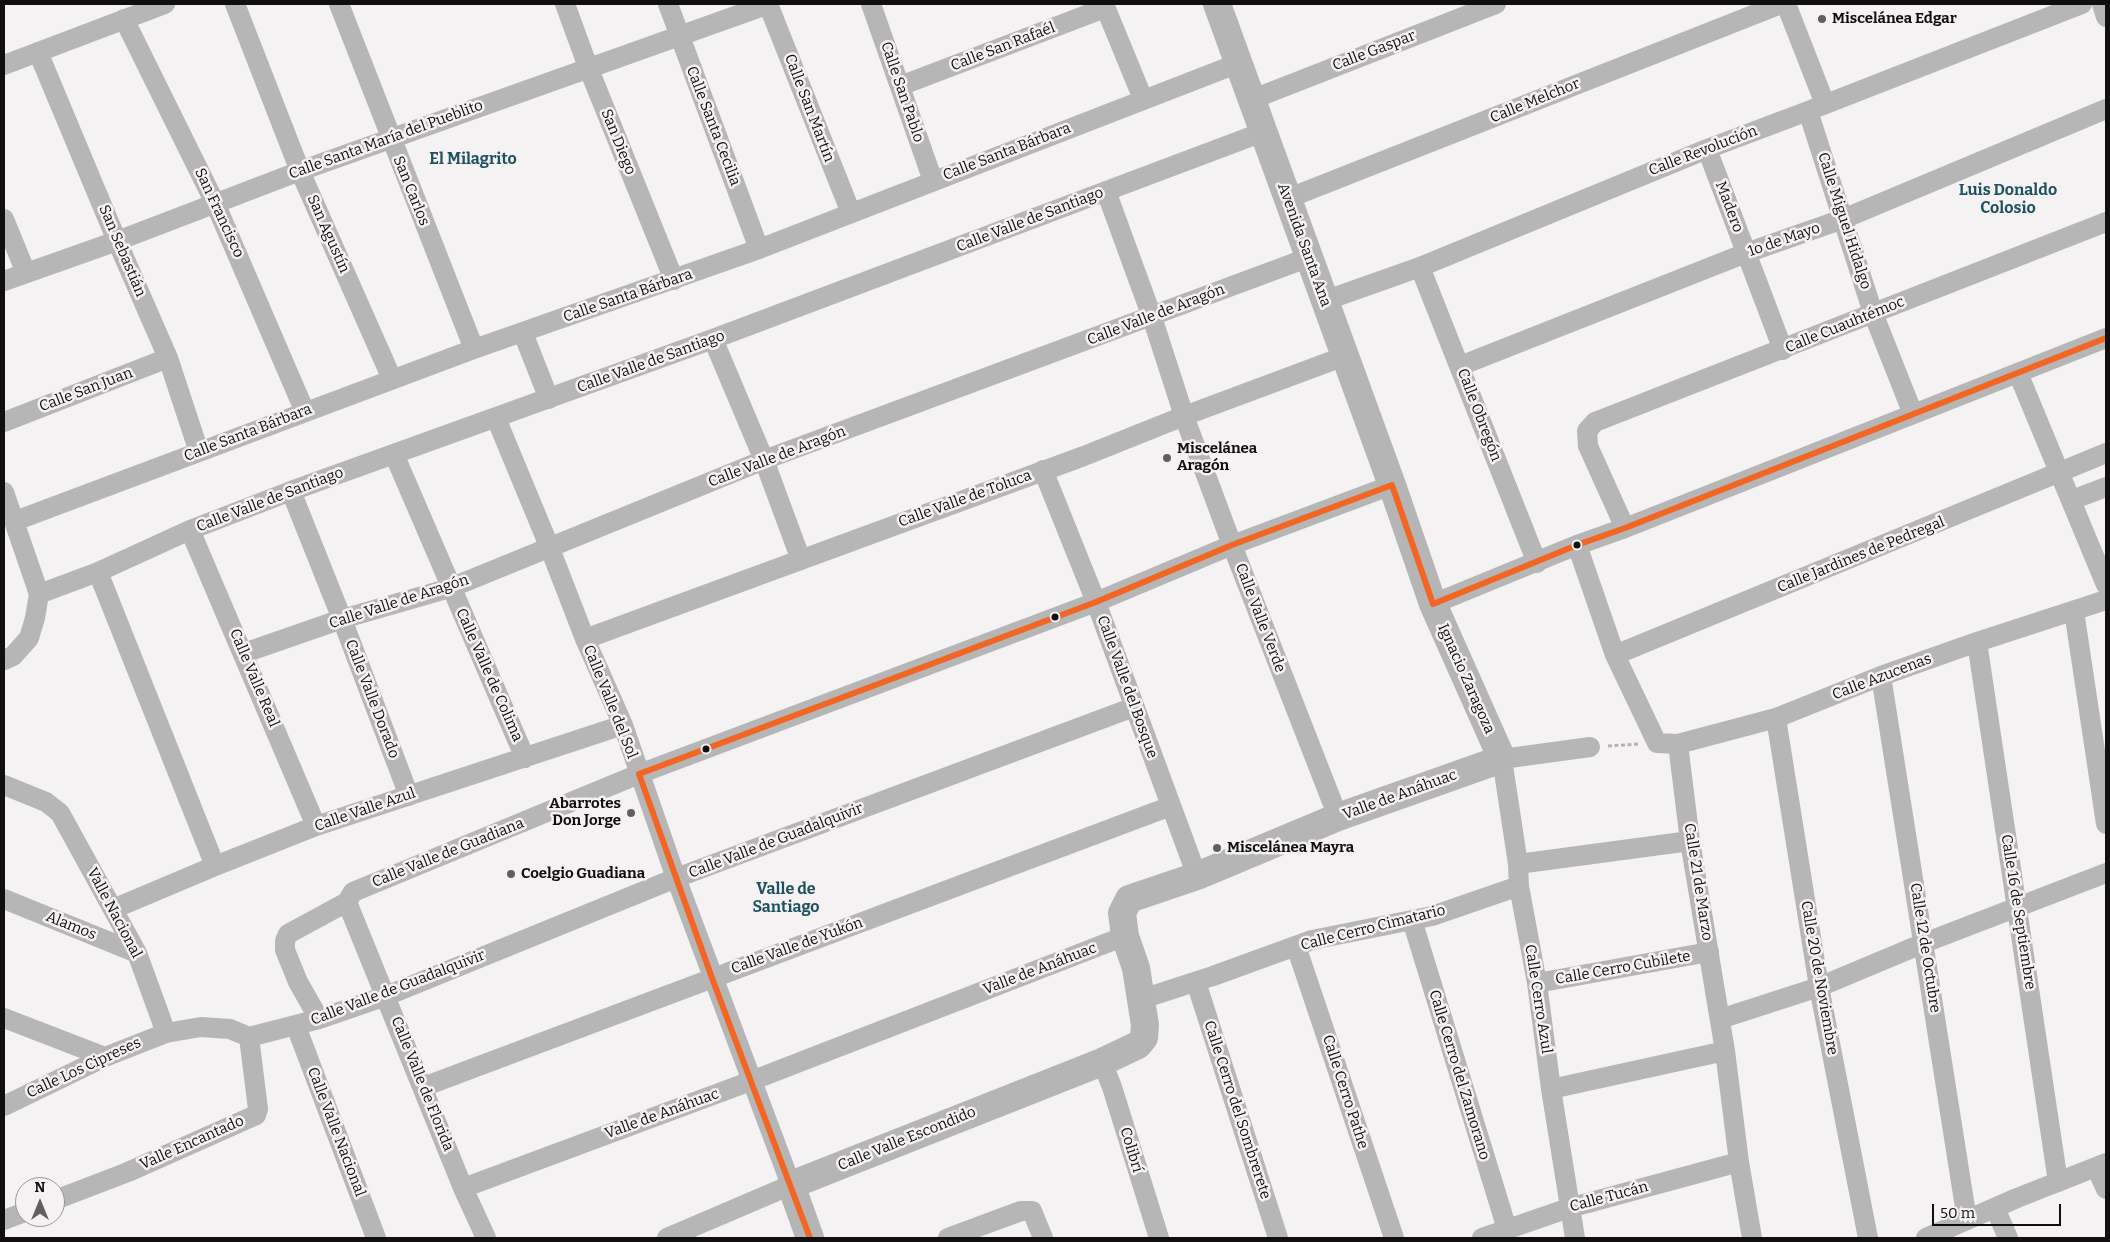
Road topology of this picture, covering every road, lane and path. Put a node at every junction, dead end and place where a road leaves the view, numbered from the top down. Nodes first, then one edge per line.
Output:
1 (165, 4) edge
2 (235, 4) edge
3 (339, 4) edge
4 (565, 4) edge
5 (668, 4) edge
6 (769, 4) edge
7 (871, 4) edge
8 (1217, 4) edge
9 (1496, 4) edge
10 (1781, 4) edge
11 (1786, 4) edge
12 (2102, 4) edge
13 (1105, 6) edge
14 (2070, 6) edge
15 (2106, 17) edge
16 (124, 19) junction
17 (679, 36) junction
18 (38, 52) junction
19 (1239, 63) junction
20 (4, 65) edge
21 (588, 67) junction
22 (900, 86) junction
23 (1143, 99) junction
24 (1253, 99) junction
25 (1817, 108) junction
26 (2106, 110) edge
27 (1263, 132) junction
28 (391, 138) junction
29 (1707, 149) junction
30 (300, 171) junction
31 (932, 181) junction
32 (1106, 191) junction
33 (1289, 198) junction
34 (215, 203) junction
35 (850, 213) junction
36 (4, 218) edge
37 (1843, 219) junction
38 (2106, 222) edge
39 (117, 241) junction
40 (759, 249) junction
41 (1746, 253) junction
42 (1310, 257) junction
43 (1420, 267) junction
44 (26, 273) junction
45 (674, 280) junction
46 (4, 281) edge
47 (1324, 301) junction
48 (1873, 313) junction
49 (1152, 316) junction
50 (523, 332) junction
51 (2106, 338) edge
52 (713, 339) junction
53 (474, 349) junction
54 (1783, 350) junction
55 (1345, 356) junction
56 (168, 358) junction
57 (1460, 366) junction
58 (2018, 373) junction
59 (392, 379) junction
60 (549, 399) junction
61 (305, 412) junction
62 (1913, 414) junction
63 (1184, 416) junction
64 (496, 418) junction
65 (4, 422) edge
66 (199, 452) junction
67 (2106, 453) edge
68 (394, 454) junction
69 (764, 460) junction
70 (1043, 470) junction
71 (2060, 473) junction
72 (1392, 485) junction
73 (2106, 487) edge
74 (291, 491) junction
75 (4, 492) edge
76 (2072, 500) junction
77 (15, 521) junction
78 (1625, 528) junction
79 (190, 530) junction
80 (1232, 545) junction
81 (1577, 545) junction
82 (549, 546) junction
83 (800, 560) junction
84 (1537, 563) junction
85 (98, 572) junction
86 (2106, 586) edge
87 (450, 588) junction
88 (39, 594) junction
89 (2106, 600) edge
90 (1096, 602) junction
91 (1433, 604) junction
92 (2074, 611) junction
93 (342, 619) junction
94 (584, 639) junction
95 (1977, 642) junction
96 (244, 653) junction
97 (1615, 655) junction
98 (4, 660) edge
99 (1881, 676) junction
100 (1134, 707) junction
101 (1776, 718) junction
102 (623, 725) junction
103 (1657, 743) junction
104 (1678, 744) junction
105 (1590, 747) joint
106 (525, 758) junction
107 (1502, 759) junction
108 (639, 774) junction
109 (4, 785) edge
110 (409, 796) junction
111 (1171, 806) junction
112 (1338, 817) junction
113 (2106, 824) edge
114 (316, 826) junction
115 (1690, 841) junction
116 (1518, 864) junction
117 (215, 866) junction
118 (2106, 873) edge
119 (1197, 876) junction
120 (676, 878) junction
121 (1519, 886) junction
122 (4, 899) edge
123 (347, 902) junction
124 (2018, 908) junction
125 (113, 910) junction
126 (1412, 920) junction
127 (1125, 936) junction
128 (1924, 943) junction
129 (1296, 946) junction
130 (1709, 952) junction
131 (137, 953) junction
132 (712, 978) junction
133 (1196, 982) junction
134 (1537, 983) junction
135 (1819, 987) junction
136 (386, 996) junction
137 (1142, 999) junction
138 (4, 1018) edge
139 (319, 1019) junction
140 (1720, 1019) junction
141 (296, 1026) junction
142 (166, 1032) junction
143 (249, 1037) junction
144 (1725, 1051) junction
145 (105, 1057) junction
146 (1102, 1062) junction
147 (751, 1081) junction
148 (424, 1087) junction
149 (1551, 1089) junction
150 (4, 1106) edge
151 (1739, 1162) junction
152 (2101, 1165) edge
153 (2058, 1182) junction
154 (790, 1185) junction
155 (463, 1188) junction
156 (2106, 1189) edge
157 (65, 1196) edge
158 (1569, 1208) junction
159 (1995, 1208) junction
160 (1967, 1220) junction
161 (1507, 1230) junction
162 (376, 1238) edge
163 (486, 1238) edge
164 (667, 1238) edge
165 (810, 1238) edge
166 (948, 1238) edge
167 (1043, 1238) edge
168 (1160, 1238) edge
169 (1278, 1238) edge
170 (1394, 1238) edge
171 (1482, 1238) edge
172 (1575, 1238) edge
173 (1752, 1238) edge
174 (1868, 1238) edge
175 (1926, 1238) edge
176 (2008, 1238) edge

1 - 16 street
2 - 30 street, San Agustín
3 - 28 street, San Carlos
4 - 21 street, San Diego
5 - 17 street, Calle Santa Cecilia
6 - 17 street, Calle Santa María del Pueblito
6 - 35 street, Calle San Martín
7 - 22 street, Calle San Pablo
8 - 19 street, Avenida Santa Ana
9 - 24 street, Calle Gaspar
10 - 33 street, Calle Melchor
11 - 25 street, Calle Miguel Hidalgo
12 - 15 street
13 - 22 street, Calle San Rafaél
13 - 23 street
14 - 25 street, Calle Revolución
16 - 18 street
16 - 34 street, San Francisco
17 - 21 street, Calle Santa María del Pueblito
17 - 40 street, Calle Santa Cecilia
18 - 20 street
18 - 39 street, San Sebastián
19 - 23 street, Calle Santa Bárbara
19 - 24 street, Avenida Santa Ana
21 - 28 street, Calle Santa María del Pueblito
21 - 45 street, San Diego
22 - 31 street, Calle San Pablo
23 - 31 street, Calle Santa Bárbara
24 - 27 street, Avenida Santa Ana
25 - 29 street, Calle Revolución
25 - 37 street, Calle Miguel Hidalgo
26 - 37 street, 1o de Mayo
27 - 32 street, Calle Valle de Santiago
27 - 33 street, Avenida Santa Ana
28 - 30 street, Calle Santa María del Pueblito
28 - 53 street, San Carlos
29 - 41 street, Madero
29 - 43 street, Calle Revolución
30 - 34 street, Calle Santa María del Pueblito
30 - 59 street, San Agustín
31 - 35 street, Calle Santa Bárbara
32 - 49 street, Calle Valle Verde
32 - 52 street, Calle Valle de Santiago
33 - 42 street, Avenida Santa Ana
34 - 39 street, Calle Santa María del Pueblito
34 - 61 street, San Francisco
35 - 40 street, Calle Santa Bárbara
36 - 44 street
37 - 41 street, 1o de Mayo
37 - 48 street, Calle Miguel Hidalgo
38 - 48 street, Calle Cuauhtémoc
39 - 44 street, Calle Santa María del Pueblito
39 - 56 street, San Sebastián
40 - 45 street, Calle Santa Bárbara
41 - 54 street, Madero
41 - 57 street, 1o de Mayo
42 - 47 street, Avenida Santa Ana
42 - 49 street, Calle Valle de Aragón
43 - 47 street, Calle Revolución
43 - 57 street, Calle Obregón
44 - 46 street, Calle Santa María del Pueblito
45 - 50 street, Calle Santa Bárbara
47 - 55 street, Avenida Santa Ana
48 - 54 street, Calle Cuauhtémoc
48 - 62 street, Calle Miguel Hidalgo
49 - 63 street, Calle Valle Verde
49 - 69 street, Calle Valle de Aragón
50 - 53 street, Calle Santa Bárbara
50 - 60 street
51 - 58 street
52 - 60 street, Calle Valle de Santiago
52 - 69 street
53 - 59 street, Calle Santa Bárbara
54 - 78 street, Calle Cuauhtémoc
55 - 63 street, Calle Valle de Toluca
55 - 72 street, Avenida Santa Ana
56 - 65 street, Calle San Juan
56 - 66 street, San Sebastián
57 - 84 street, Calle Obregón
58 - 62 street
58 - 71 street
59 - 61 street, Calle Santa Bárbara
60 - 64 street, Calle Valle de Santiago
61 - 66 street, Calle Santa Bárbara
62 - 78 street
63 - 70 street, Calle Valle de Toluca
63 - 80 street, Calle Valle Verde
64 - 68 street, Calle Valle de Santiago
64 - 82 street, Calle Valle del Sol
66 - 77 street, Calle Santa Bárbara
67 - 71 street, Calle Jardines de Pedregal
68 - 74 street, Calle Valle de Santiago
68 - 87 street, Calle Valle de Colima
69 - 82 street, Calle Valle de Aragón
69 - 83 street
70 - 83 street, Calle Valle de Toluca
70 - 90 street, Calle Valle del Bosque
71 - 76 street
71 - 97 street, Calle Jardines de Pedregal
72 - 80 street, Calle Valle de Guadiana
72 - 91 street, Ignacio Zaragoza
73 - 76 street
74 - 79 street, Calle Valle de Santiago
74 - 93 street, Calle Valle Dorado
75 - 77 street
76 - 86 street
77 - 88 street
78 - 81 street
79 - 85 street, Calle Valle de Santiago
79 - 96 street, Calle Valle Real
80 - 90 street, Calle Valle de Guadiana
80 - 112 street, Calle Valle Verde
81 - 84 street
81 - 97 street
82 - 87 street, Calle Valle de Aragón
82 - 94 street, Calle Valle del Sol
83 - 94 street, Calle Valle de Toluca
84 - 91 street
85 - 88 street, Calle Valle de Santiago
85 - 117 street
87 - 93 street, Calle Valle de Aragón
87 - 106 street, Calle Valle de Colima
88 - 98 street
89 - 92 street, Calle Azucenas
90 - 100 street, Calle Valle del Bosque
90 - 108 street, Calle Valle de Guadiana
91 - 107 street, Ignacio Zaragoza
92 - 95 street, Calle Azucenas
92 - 113 street
93 - 96 street, Calle Valle de Aragón
93 - 110 street, Calle Valle Dorado
94 - 102 street, Calle Valle del Sol
95 - 99 street, Calle Azucenas
95 - 124 street, Calle 16 de Septiembre
96 - 114 street, Calle Valle Real
97 - 103 street
99 - 101 street, Calle Azucenas
99 - 128 street, Calle 12 de Octubre
100 - 111 street, Calle Valle del Bosque
100 - 120 street, Calle Valle de Guadalquivir
101 - 104 street, Calle Azucenas
101 - 135 street, Calle 20 de Noviembre
102 - 106 street, Calle Valle Azul
102 - 108 street, Calle Valle del Sol
103 - 104 street, Calle Azucenas
103 - 105 path
104 - 115 street, Calle 21 de Marzo
105 - 107 street, Valle de Anáhuac
106 - 110 street, Calle Valle Azul
107 - 112 street, Valle de Anáhuac
107 - 116 street, Calle Cerro Azul
108 - 120 street, Calle Valle del Sol
108 - 123 street, Calle Valle de Guadiana
109 - 125 street, Valle Nacional
110 - 114 street, Calle Valle Azul
111 - 119 street, Calle Valle del Bosque
111 - 132 street, Calle Valle de Yukón
112 - 119 street, Valle de Anáhuac
114 - 117 street, Calle Valle Azul
115 - 116 street
115 - 130 street, Calle 21 de Marzo
116 - 121 street, Calle Cerro Azul
117 - 125 street, Calle Valle Azul
118 - 124 street
119 - 127 street, Valle de Anáhuac
120 - 132 street, Calle Valle del Sol
120 - 136 street, Calle Valle de Guadalquivir
121 - 126 street, Calle Cerro Cimatario
121 - 134 street, Calle Cerro Azul
122 - 131 street, Alamos
123 - 136 street, Calle Valle de Florida
123 - 139 street, Calle Valle de Guadiana
124 - 128 street
124 - 153 street, Calle 16 de Septiembre
125 - 131 street, Valle Nacional
126 - 129 street, Calle Cerro Cimatario
126 - 161 street, Calle Cerro del Zamorano
127 - 137 street
127 - 147 street, Valle de Anáhuac
128 - 135 street
128 - 160 street, Calle 12 de Octubre
129 - 133 street, Calle Cerro Cimatario
129 - 170 street, Calle Cerro Pathe
130 - 134 street, Calle Cerro Cubilete
130 - 140 street, Calle 21 de Marzo
131 - 142 street, Valle Nacional
132 - 147 street, Calle Valle del Sol
132 - 148 street, Calle Valle de Yukón
133 - 137 street, Calle Cerro Cimatario
133 - 169 street, Calle Cerro del Sombrerete
134 - 149 street, Calle Cerro Azul
135 - 140 street
135 - 174 street, Calle 20 de Noviembre
136 - 139 street, Calle Valle de Guadalquivir
136 - 148 street, Calle Valle de Florida
137 - 146 street, Calle Valle Escondido
138 - 145 street
139 - 141 street, Calle Valle de Guadalquivir
140 - 144 street, Calle 21 de Marzo
141 - 143 street, Calle Valle de Guadalquivir
141 - 162 street, Calle Valle Nacional
142 - 143 street, Calle Los Cipreses
142 - 145 street, Calle Los Cipreses
143 - 157 street, Valle Encantado
144 - 149 street
144 - 151 street, Calle 21 de Marzo
145 - 150 street, Calle Los Cipreses
146 - 154 street, Calle Valle Escondido
146 - 168 street, Colibrí
147 - 154 street, Calle Valle del Sol
147 - 155 street, Valle de Anáhuac
148 - 155 street, Calle Valle de Florida
149 - 158 street, Calle Cerro Azul
151 - 158 street, Calle Tucán
151 - 173 street, Calle 21 de Marzo
152 - 153 street
152 - 156 street
153 - 159 street
154 - 164 street, Calle Valle Escondido
154 - 165 street
155 - 163 street, Calle Valle de Florida
158 - 161 street, Calle Tucán
158 - 172 street, Calle Cerro Azul
159 - 160 street
159 - 176 street
160 - 175 street
161 - 171 street, Calle Tucán
166 - 167 street

